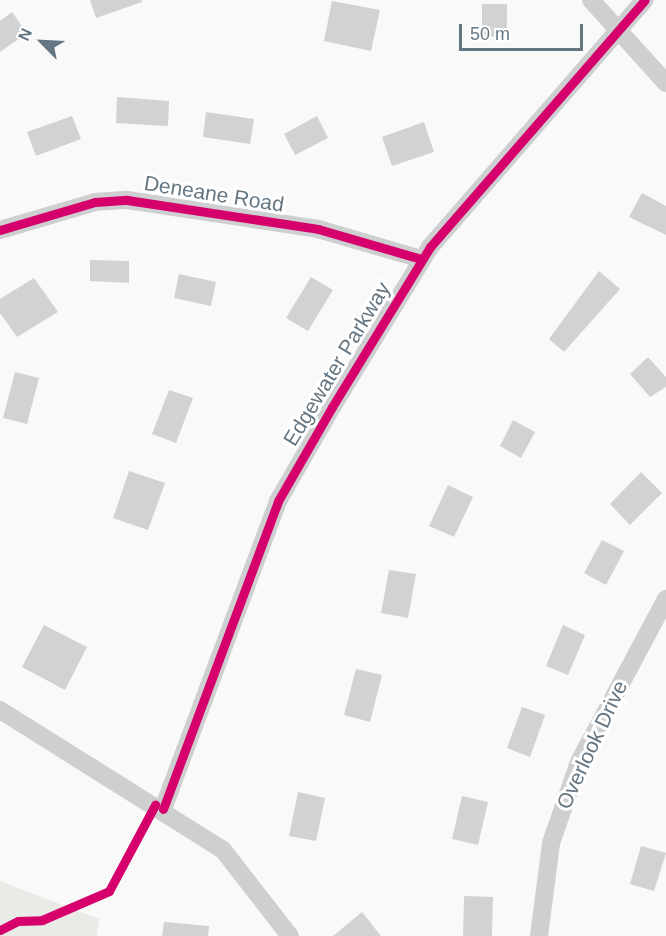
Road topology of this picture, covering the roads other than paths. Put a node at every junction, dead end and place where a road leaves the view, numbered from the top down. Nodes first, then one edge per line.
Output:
1 (591, 0) edge
2 (645, 0) edge
3 (621, 33) junction
4 (666, 83) edge
5 (0, 230) edge
6 (421, 259) junction
7 (666, 599) edge
8 (0, 710) edge
9 (163, 809) junction
10 (290, 936) edge
11 (539, 936) edge

1 - 3 street
2 - 3 street, Edgewater Parkway
3 - 4 street
3 - 6 street, Edgewater Parkway
5 - 6 street, Deneane Road
6 - 9 street, Edgewater Parkway
7 - 11 street, Overlook Drive
8 - 9 street
9 - 10 street

